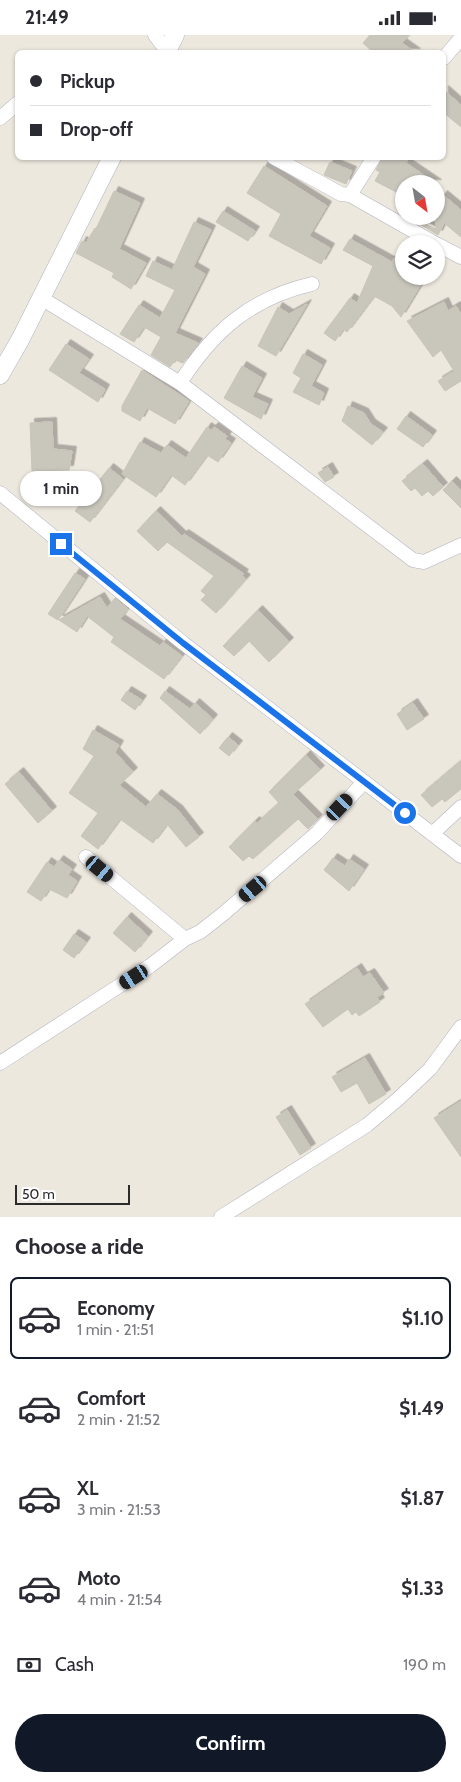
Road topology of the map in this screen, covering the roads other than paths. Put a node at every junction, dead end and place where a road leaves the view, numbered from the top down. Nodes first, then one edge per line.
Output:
1 (155, 35) edge
2 (175, 35) edge
3 (461, 38) edge
4 (166, 50) edge
5 (168, 50) edge
6 (446, 57) edge
7 (15, 106) edge
8 (0, 118) edge
9 (110, 160) edge
10 (279, 160) edge
11 (372, 160) edge
12 (350, 195) junction
13 (420, 235) edge
14 (445, 249) edge
15 (461, 257) edge
16 (312, 284) dead end
17 (41, 298) junction
18 (1, 372) edge
19 (180, 383) junction
20 (0, 493) edge
21 (461, 545) edge
22 (364, 782) junction
23 (461, 807) edge
24 (432, 834) junction
25 (461, 856) edge
26 (86, 857) dead end
27 (184, 939) junction
28 (461, 1027) edge
29 (0, 1063) edge
30 (222, 1217) edge

1 - 4 street
2 - 5 street
3 - 6 street
7 - 8 street
9 - 17 street
10 - 12 street
11 - 12 street
12 - 13 street
14 - 15 street
16 - 19 street
17 - 18 street
17 - 19 street
19 - 21 street
20 - 22 street
22 - 24 street
22 - 27 street
23 - 24 street
24 - 25 street
26 - 27 street
27 - 29 street
28 - 30 street

